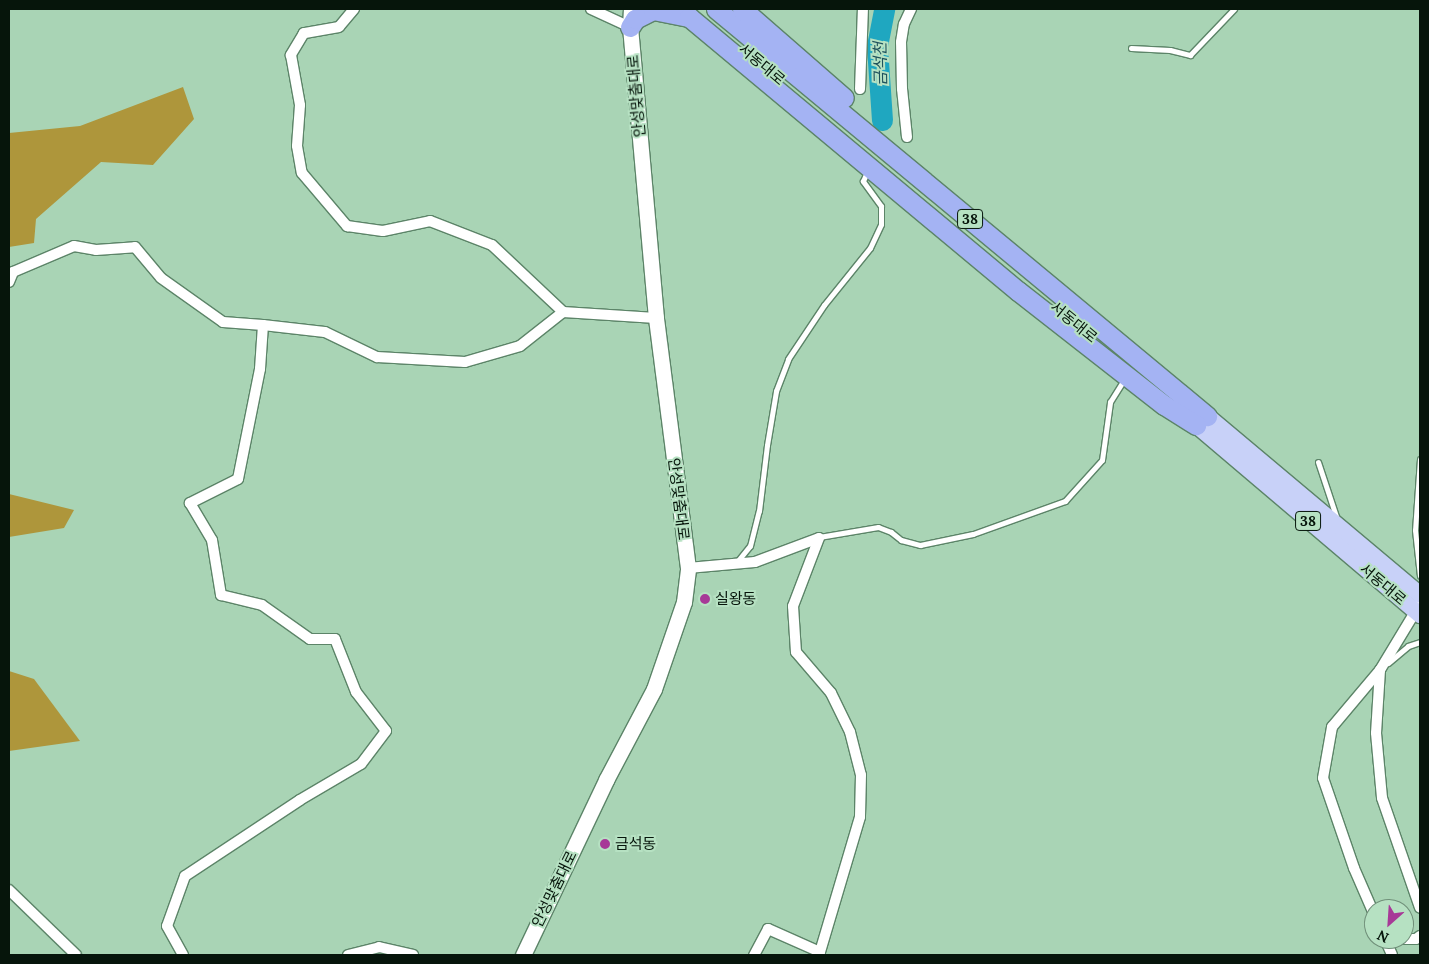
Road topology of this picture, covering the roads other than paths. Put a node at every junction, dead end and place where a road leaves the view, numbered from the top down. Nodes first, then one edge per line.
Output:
1 (354, 9) edge
2 (592, 9) edge
3 (624, 9) edge
4 (716, 9) edge
5 (863, 9) edge
6 (911, 9) edge
7 (1234, 9) edge
8 (688, 12) edge
9 (739, 17) edge
10 (631, 18) edge
11 (1131, 48) dead end
12 (860, 89) dead end
13 (907, 137) dead end
14 (869, 167) junction
15 (9, 282) edge
16 (563, 312) junction
17 (656, 318) junction
18 (263, 325) junction
19 (1126, 376) junction
20 (1201, 421) junction
21 (1420, 460) edge
22 (1318, 462) dead end
23 (1341, 529) junction
24 (819, 538) junction
25 (736, 564) junction
26 (688, 568) junction
27 (1420, 576) edge
28 (1420, 595) edge
29 (1419, 610) edge
30 (1420, 642) edge
31 (1380, 670) junction
32 (9, 890) edge
33 (1367, 899) edge
34 (1420, 908) edge
35 (819, 953) edge
36 (76, 955) edge
37 (183, 955) edge
38 (348, 955) edge
39 (413, 955) edge
40 (524, 955) edge
41 (754, 955) edge

1 - 16 street
2 - 10 street
3 - 10 highway
4 - 9 highway, 38
5 - 12 street
6 - 13 street
7 - 11 lane
8 - 9 highway, 38
8 - 10 highway
8 - 14 highway
9 - 20 highway, 서동대로 / 38
9 - 20 highway
10 - 17 street, 안성맞춤대로
14 - 19 highway
14 - 25 lane
15 - 18 street
16 - 17 street
16 - 18 street
17 - 26 street, 안성맞춤대로
18 - 37 street
19 - 20 highway
19 - 24 lane
20 - 23 main road, 서동대로 / 38
20 - 29 main road, 서동대로 / 38
21 - 27 lane
22 - 23 lane
23 - 28 main road, 서동대로 / 38
24 - 25 street
24 - 35 street
25 - 26 street
26 - 40 street, 안성맞춤대로
29 - 31 street
30 - 31 lane
31 - 33 street
31 - 34 street
32 - 36 street
35 - 41 street
38 - 39 street

